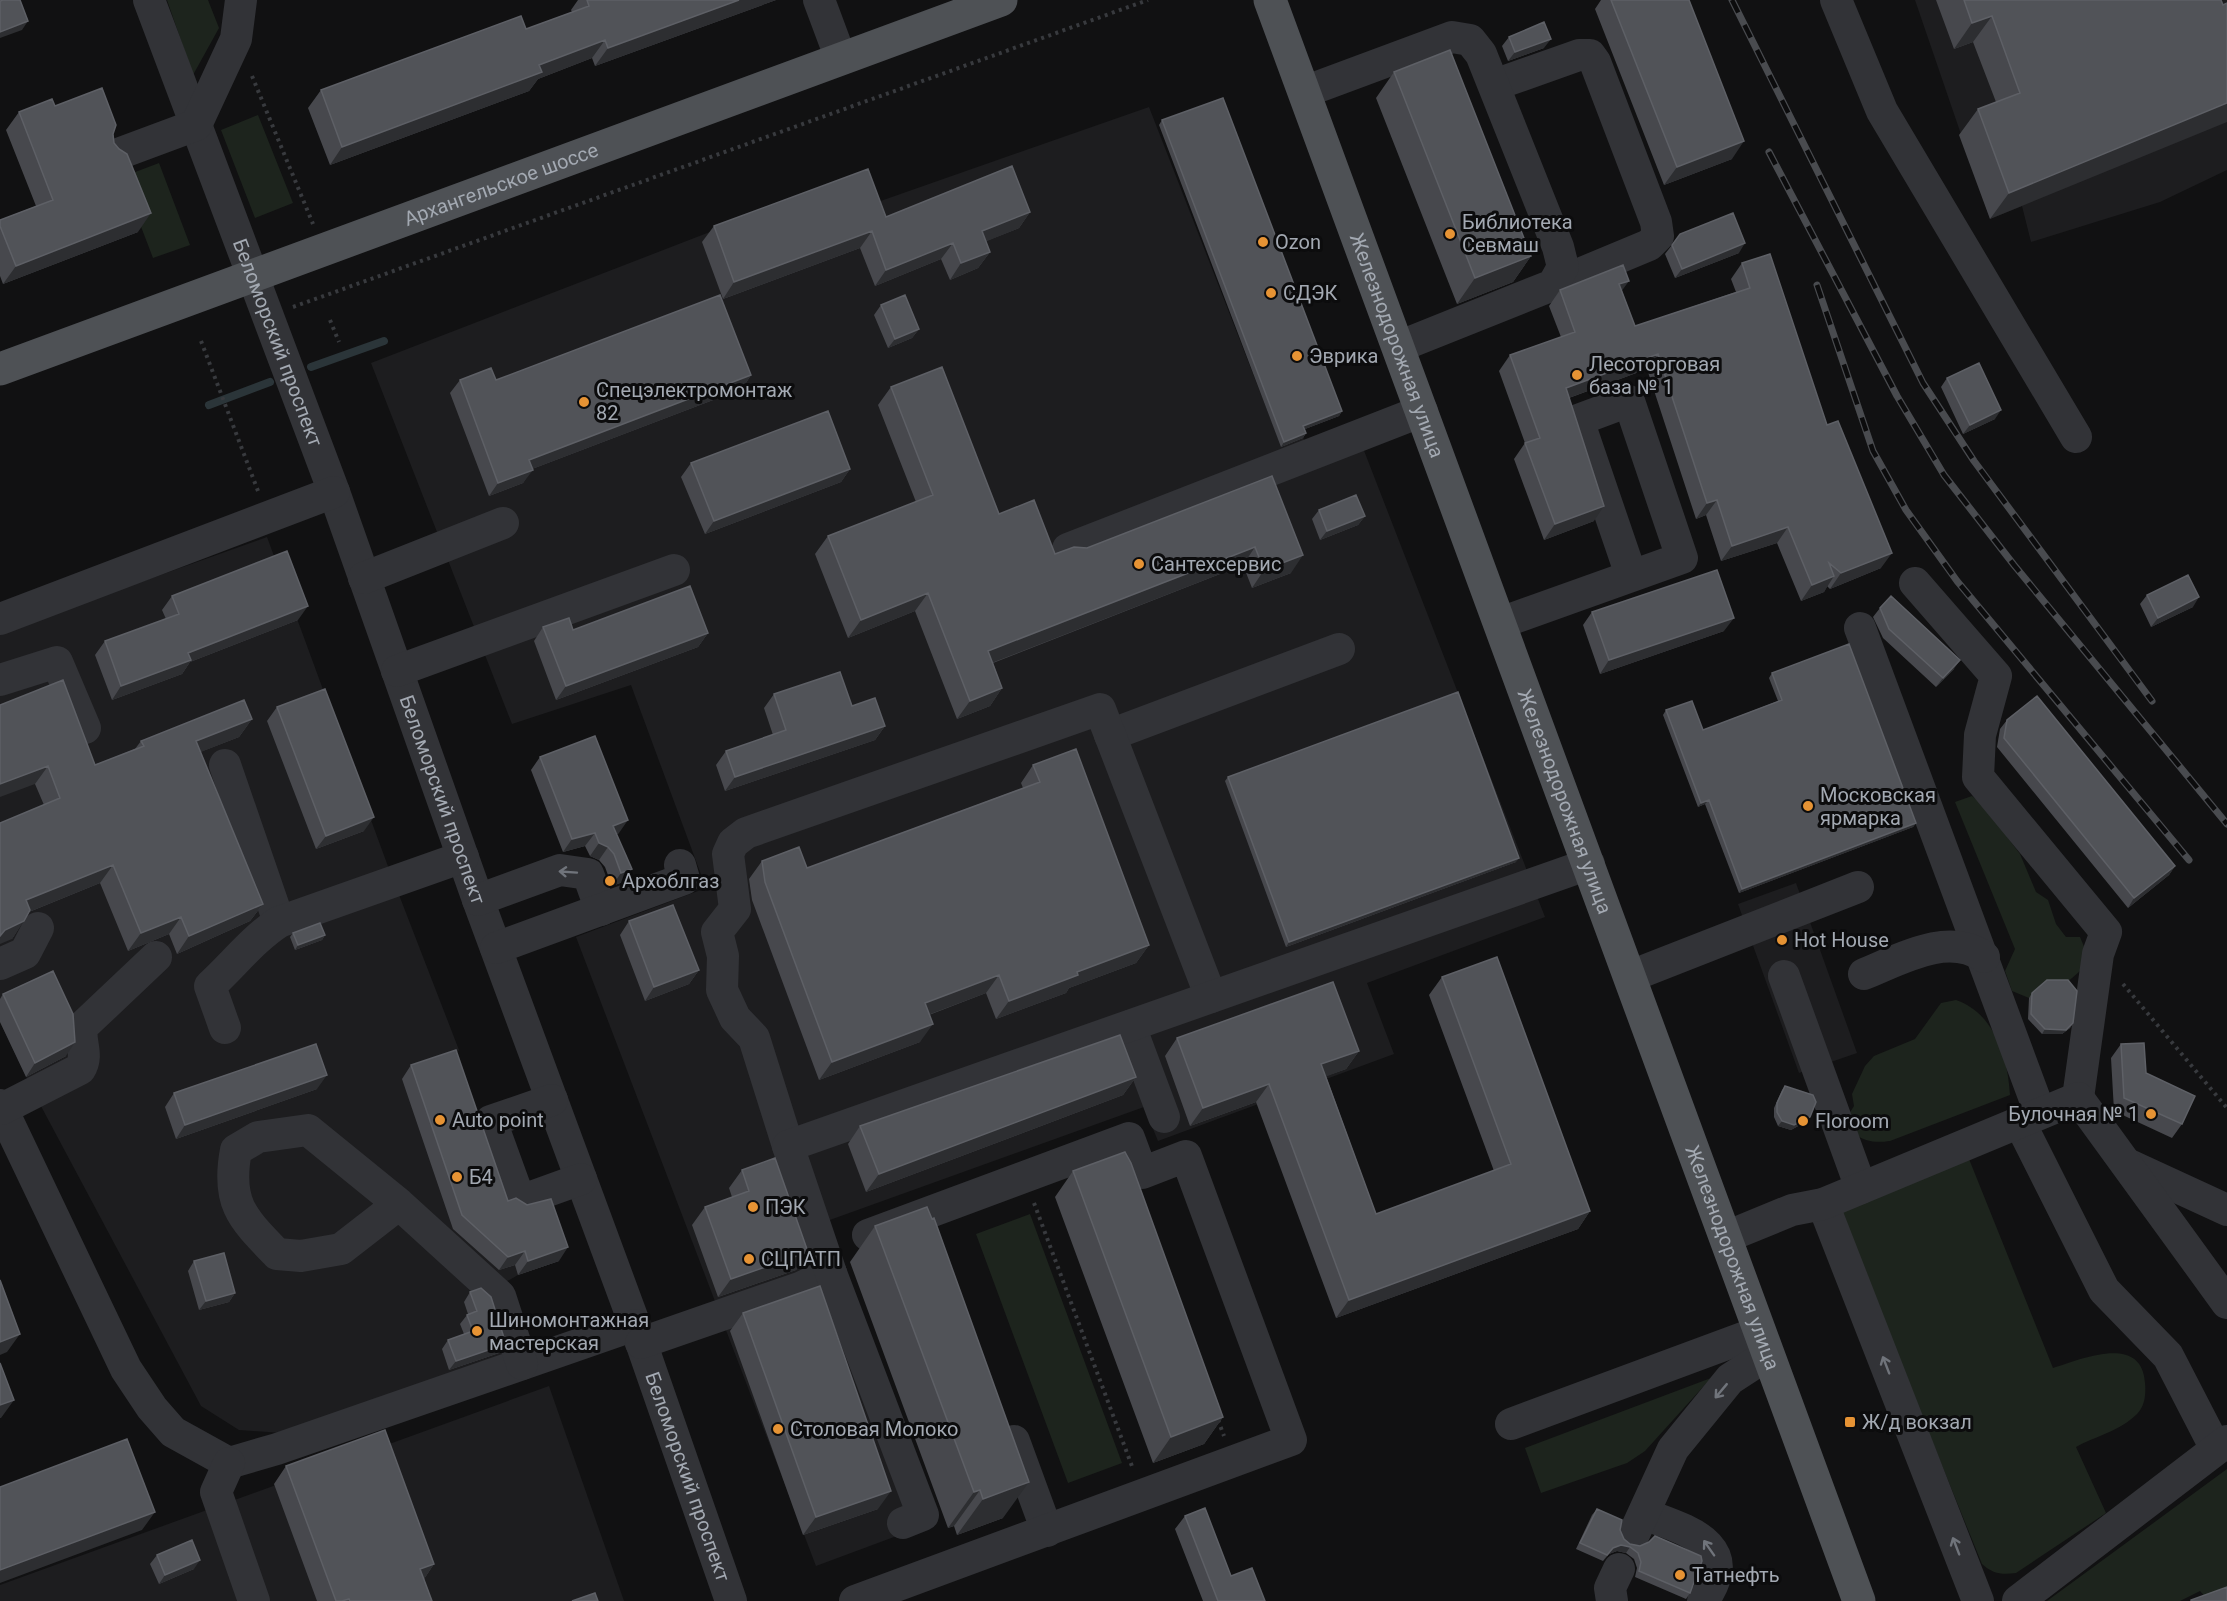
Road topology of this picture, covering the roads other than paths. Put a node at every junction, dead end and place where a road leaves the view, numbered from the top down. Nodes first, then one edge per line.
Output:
1 (149, 0) edge
2 (241, 0) edge
3 (819, 0) edge
4 (1001, 0) edge
5 (1270, 0) edge
6 (1836, 0) edge
7 (842, 59) junction
8 (1494, 85) junction
9 (1304, 92) junction
10 (196, 125) junction
11 (118, 154) edge
12 (254, 277) junction
13 (1553, 285) junction
14 (1398, 347) junction
15 (0, 369) edge
16 (1422, 411) junction
17 (2076, 437) dead end
18 (334, 492) junction
19 (503, 523) dead end
20 (1068, 549) edge
21 (674, 570) dead end
22 (1631, 575) junction
23 (364, 578) junction
24 (1915, 583) dead end
25 (0, 619) edge
26 (1500, 623) junction
27 (1860, 628) dead end
28 (1339, 649) dead end
29 (397, 671) junction
30 (0, 680) edge
31 (85, 728) dead end
32 (1110, 735) junction
33 (225, 765) dead end
34 (463, 857) junction
35 (1589, 864) junction
36 (680, 865) dead end
37 (1858, 887) dead end
38 (478, 900) junction
39 (601, 910) junction
40 (279, 922) junction
41 (39, 928) dead end
42 (496, 948) junction
43 (156, 957) dead end
44 (1984, 957) junction
45 (0, 964) edge
46 (1864, 974) dead end
47 (1631, 976) junction
48 (1784, 976) dead end
49 (1211, 997) junction
50 (1130, 1026) junction
51 (225, 1028) dead end
52 (2078, 1098) junction
53 (552, 1100) junction
54 (1, 1107) edge
55 (1164, 1117) dead end
56 (2030, 1117) junction
57 (788, 1146) junction
58 (2124, 1163) junction
59 (581, 1179) junction
60 (1861, 1188) junction
61 (399, 1204) junction
62 (1823, 1204) junction
63 (2227, 1210) edge
64 (868, 1235) dead end
65 (1726, 1237) junction
66 (831, 1273) junction
67 (2227, 1303) edge
68 (638, 1334) junction
69 (1763, 1344) junction
70 (522, 1364) junction
71 (1002, 1410) edge
72 (1511, 1424) dead end
73 (2222, 1445) edge
74 (229, 1463) junction
75 (903, 1523) dead end
76 (1047, 1531) junction
77 (1618, 1569) dead end
78 (254, 1601) edge
79 (731, 1601) edge
80 (855, 1601) edge
81 (1612, 1601) edge
82 (1703, 1601) edge
83 (1859, 1601) edge
84 (1978, 1601) edge
85 (2018, 1601) edge

1 - 10 street, Беломорский проспект
2 - 10 street
3 - 7 street
4 - 7 main road, Архангельское шоссе
5 - 9 main road, Железнодорожная улица
6 - 17 street
7 - 12 main road, Архангельское шоссе
8 - 9 street
8 - 13 street
8 - 13 street
9 - 14 main road, Железнодорожная улица
10 - 11 street
10 - 12 street, Беломорский проспект
12 - 15 main road, Архангельское шоссе
12 - 18 street, Беломорский проспект
13 - 14 street
14 - 16 main road, Железнодорожная улица
16 - 20 street
16 - 26 main road, Железнодорожная улица
18 - 23 street, Беломорский проспект
18 - 25 street
19 - 23 street
21 - 29 street
22 - 22 street
22 - 26 street
23 - 29 street, Беломорский проспект
24 - 52 street
26 - 35 main road, Железнодорожная улица
27 - 44 street
28 - 32 street
29 - 34 street, Беломорский проспект
30 - 31 street
32 - 49 street
32 - 57 street
33 - 40 street
34 - 38 street, Беломорский проспект
34 - 40 street
35 - 47 main road, Железнодорожная улица
35 - 49 street
36 - 39 street
37 - 47 street
39 -> 38 street
38 - 42 street, Беломорский проспект
39 - 42 street
40 - 51 street
41 - 45 street
42 - 53 street, Беломорский проспект
43 - 54 street
44 - 46 street
44 - 56 street
47 - 65 main road, Железнодорожная улица
48 - 60 street
49 - 50 street
50 - 55 street
50 - 57 street
52 - 56 street
52 - 58 street
53 - 59 street, Беломорский проспект
53 - 59 street
54 - 74 street
56 - 60 street
56 - 73 street
57 - 66 street
58 - 63 street
58 - 67 street
59 - 68 street, Беломорский проспект
60 - 62 street
61 - 61 street
61 - 70 street
62 - 65 street
84 -> 62 street
64 - 76 street
65 - 69 main road, Железнодорожная улица
66 - 68 street
66 - 75 street
68 - 70 street
68 - 79 street, Беломорский проспект
69 - 72 street
69 - 82 street
69 - 83 main road, Железнодорожная улица
70 - 74 street
71 - 76 street
73 - 85 street
74 - 78 street
76 - 80 street
77 - 81 street

